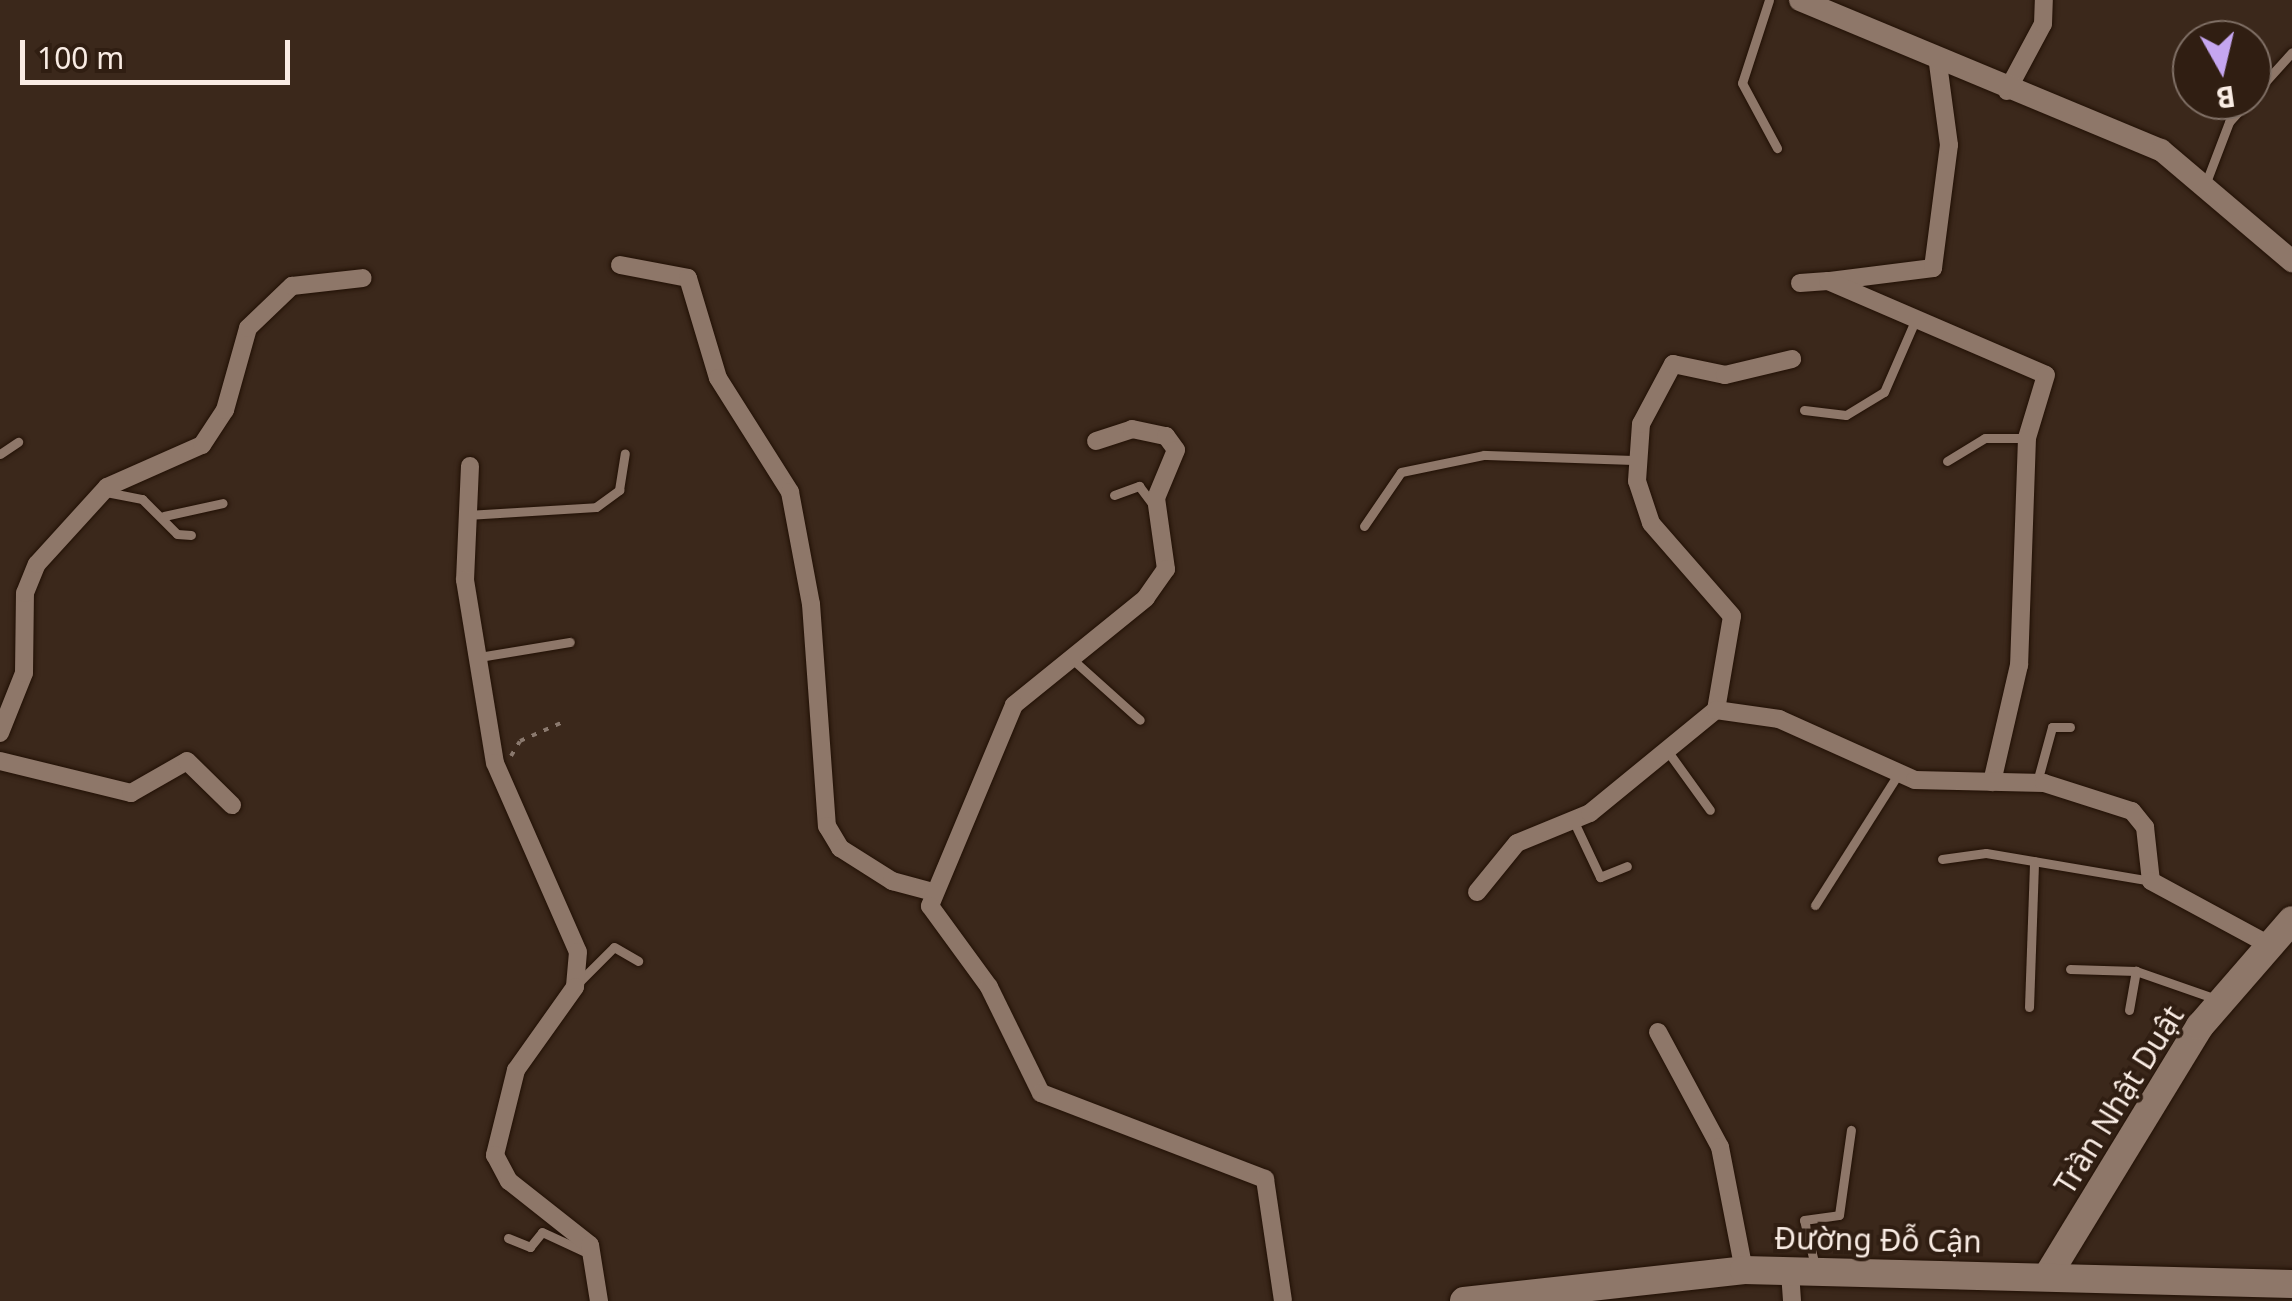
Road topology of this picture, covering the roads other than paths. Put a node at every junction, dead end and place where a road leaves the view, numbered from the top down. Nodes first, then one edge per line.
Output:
1 (1769, 0) edge
2 (1800, 0) edge
3 (2044, 0) edge
4 (2292, 52) edge
5 (1938, 56) junction
6 (2007, 91) junction
7 (1778, 148) dead end
8 (2205, 186) junction
9 (2292, 261) edge
10 (620, 265) dead end
11 (363, 278) dead end
12 (1828, 281) junction
13 (1800, 282) dead end
14 (1914, 323) junction
15 (1792, 359) dead end
16 (1804, 410) dead end
17 (2027, 438) junction
18 (1096, 441) dead end
19 (18, 442) dead end
20 (625, 453) dead end
21 (0, 454) edge
22 (1636, 460) junction
23 (1947, 461) dead end
24 (470, 466) dead end
25 (102, 492) junction
26 (1114, 495) dead end
27 (223, 503) dead end
28 (1158, 512) junction
29 (467, 515) junction
30 (164, 516) junction
31 (1364, 526) dead end
32 (192, 535) dead end
33 (570, 642) dead end
34 (478, 657) junction
35 (1071, 657) junction
36 (1716, 710) junction
37 (1140, 720) dead end
38 (2070, 727) dead end
39 (0, 733) edge
40 (1665, 746) junction
41 (0, 761) edge
42 (1898, 774) junction
43 (1992, 782) junction
44 (2037, 782) junction
45 (232, 804) dead end
46 (1710, 810) dead end
47 (1574, 822) junction
48 (1942, 859) dead end
49 (2034, 861) junction
50 (1626, 866) dead end
51 (2151, 881) junction
52 (933, 892) junction
53 (1478, 892) dead end
54 (1816, 905) dead end
55 (2285, 933) edge
56 (638, 961) dead end
57 (2070, 969) dead end
58 (2136, 972) junction
59 (574, 987) junction
60 (2222, 1001) junction
61 (2029, 1006) dead end
62 (2129, 1010) dead end
63 (1658, 1032) dead end
64 (1851, 1130) dead end
65 (508, 1238) dead end
66 (597, 1256) junction
67 (1744, 1270) junction
68 (1804, 1272) junction
69 (2048, 1275) junction
70 (2292, 1284) edge
71 (2136, 1290) edge
72 (1482, 1300) edge
73 (598, 1301) edge
74 (1284, 1301) edge
75 (1792, 1301) edge

1 - 7 lane
2 - 5 street
3 - 6 street
4 - 8 lane
5 - 6 street
5 - 12 street
6 - 8 street
8 - 9 street
10 - 52 street
11 - 25 street
12 - 13 street
12 - 14 street
14 - 16 lane
14 - 17 street
15 - 22 street
17 - 23 lane
17 - 43 street
18 - 28 street
19 - 21 lane
20 - 29 lane
22 - 31 lane
22 - 36 street
24 - 29 street
25 - 30 lane
25 - 39 street
26 - 28 lane
27 - 30 lane
28 - 35 street
29 - 34 street
30 - 32 lane
33 - 34 lane
34 - 59 street
35 - 37 lane
35 - 52 street
36 - 40 street
36 - 42 street
38 - 44 lane
40 - 46 lane
40 - 47 street
41 - 45 street
42 - 43 street
42 - 54 lane
43 - 44 street
44 - 51 street
47 - 50 lane
47 - 53 street
48 - 49 lane
49 - 51 lane
49 - 61 lane
51 - 55 street
52 - 74 street
55 - 60 main road, Trần Nhật Duật
56 - 59 lane
57 - 58 lane
58 - 60 lane
58 - 62 lane
59 - 66 street
60 - 69 main road, Trần Nhật Duật
63 - 67 street
64 - 68 lane
65 - 66 lane
66 - 73 street
67 - 68 main road, Đường Đỗ Cận
67 - 72 main road, Đường Đỗ Cận
68 - 69 main road, Đường Đỗ Cận
68 - 75 street
69 - 71 main road, Đường Đỗ Cận
70 - 71 main road, Đường Đỗ Cận

